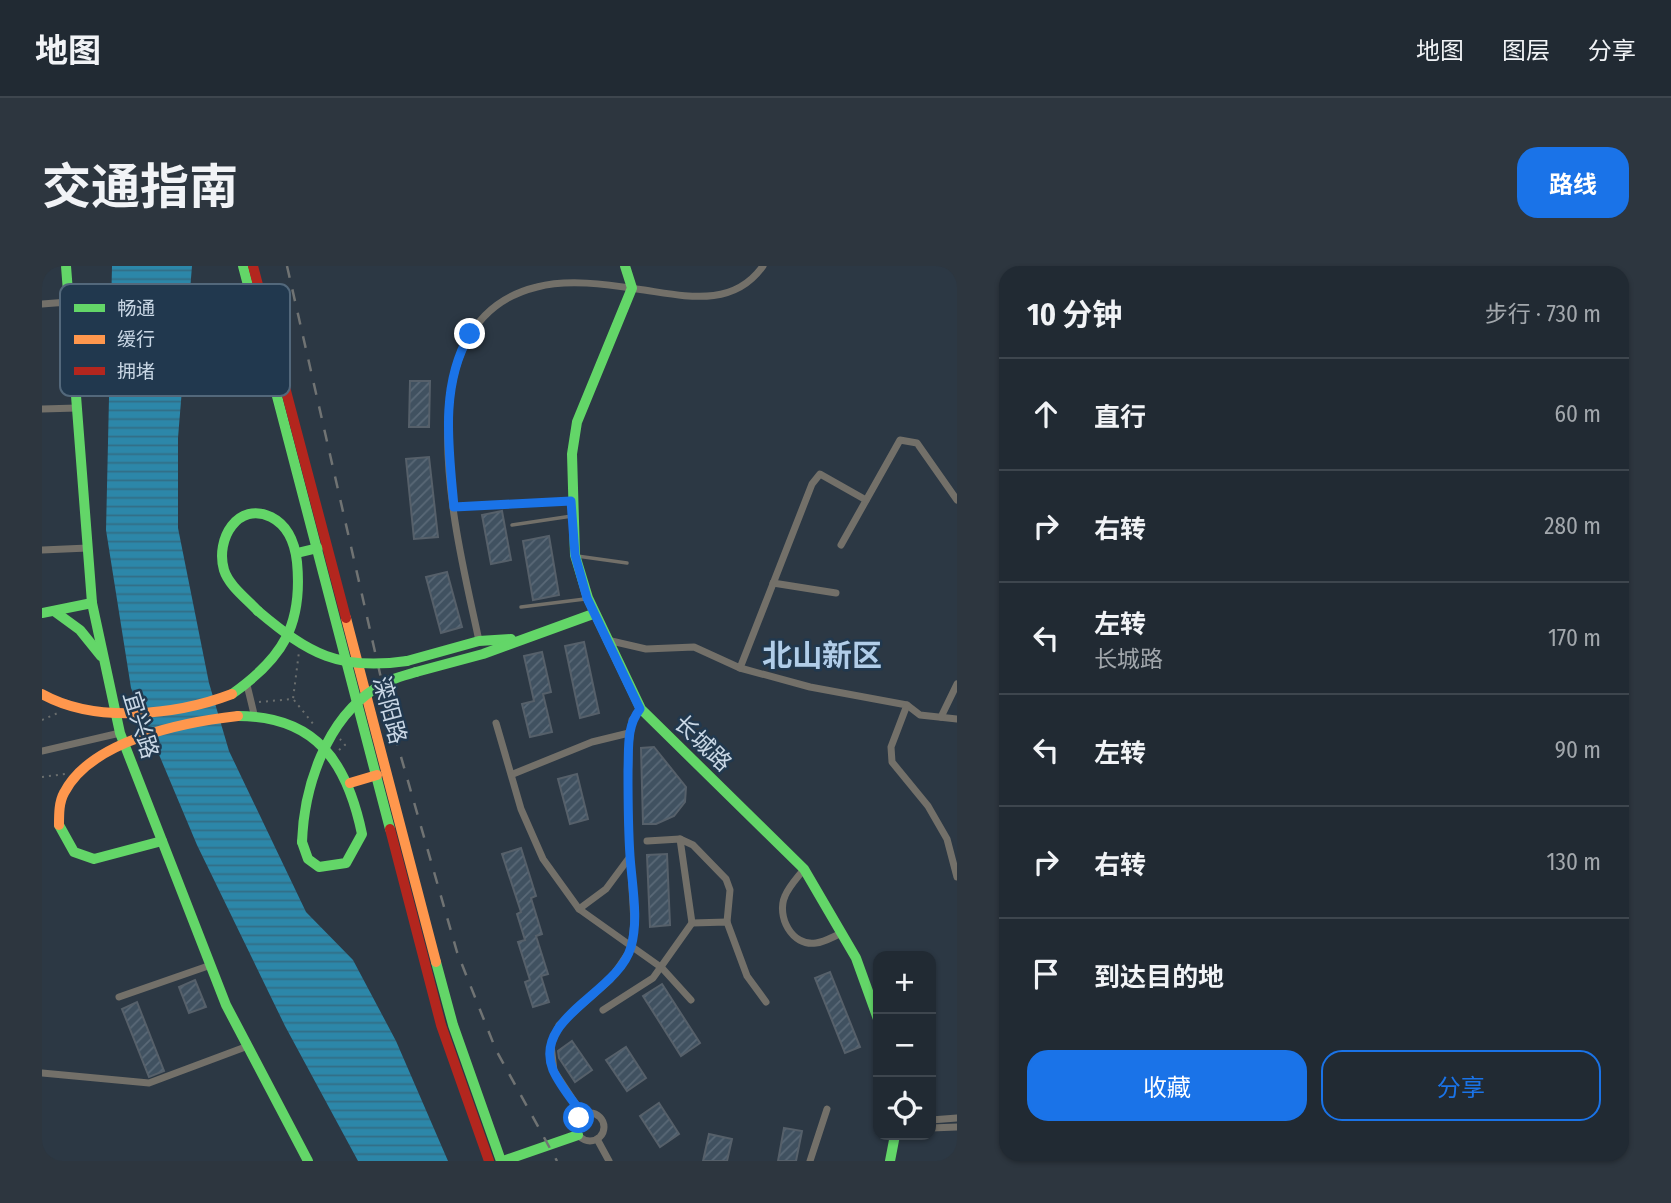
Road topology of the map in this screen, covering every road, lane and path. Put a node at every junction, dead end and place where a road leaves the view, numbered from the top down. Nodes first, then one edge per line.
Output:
1 (66, 266) edge
2 (243, 266) edge
3 (253, 266) edge
4 (625, 266) edge
5 (763, 266) edge
6 (67, 284) edge
7 (248, 284) edge
8 (258, 284) edge
9 (632, 288) junction
10 (60, 303) edge
11 (42, 304) edge
12 (75, 396) edge
13 (278, 396) edge
14 (287, 396) edge
15 (76, 408) junction
16 (42, 409) edge
17 (866, 500) junction
18 (957, 500) edge
19 (571, 501) junction
20 (454, 507) junction
21 (572, 516) junction
22 (512, 525) dead end
23 (841, 545) dead end
24 (88, 548) junction
25 (318, 548) junction
26 (42, 550) edge
27 (297, 553) junction
28 (575, 555) junction
29 (627, 564) dead end
30 (773, 583) junction
31 (836, 593) dead end
32 (587, 598) junction
33 (92, 603) junction
34 (521, 607) dead end
35 (54, 611) junction
36 (42, 613) edge
37 (593, 614) junction
38 (519, 638) junction
39 (606, 639) junction
40 (480, 641) junction
41 (296, 661) dead end
42 (104, 662) junction
43 (740, 668) junction
44 (957, 684) edge
45 (247, 685) junction
46 (42, 694) edge
47 (250, 702) junction
48 (907, 705) junction
49 (72, 706) junction
50 (640, 709) junction
51 (254, 715) junction
52 (941, 717) junction
53 (957, 719) edge
54 (42, 720) edge
55 (496, 723) dead end
56 (335, 732) junction
57 (120, 733) junction
58 (629, 733) junction
59 (42, 751) edge
60 (334, 753) dead end
61 (79, 772) junction
62 (513, 774) junction
63 (377, 775) junction
64 (42, 777) edge
65 (350, 783) junction
66 (680, 839) junction
67 (162, 841) junction
68 (647, 841) dead end
69 (630, 856) junction
70 (804, 869) junction
71 (957, 877) edge
72 (579, 909) junction
73 (727, 922) junction
74 (692, 923) junction
75 (842, 933) junction
76 (631, 948) junction
77 (211, 965) junction
78 (662, 968) junction
79 (119, 997) dead end
80 (691, 1000) dead end
81 (766, 1002) dead end
82 (603, 1010) dead end
83 (876, 1014) edge
84 (248, 1046) junction
85 (42, 1073) edge
86 (827, 1109) dead end
87 (583, 1115) junction
88 (957, 1118) edge
89 (936, 1120) edge
90 (957, 1127) edge
91 (936, 1128) edge
92 (578, 1135) junction
93 (597, 1139) junction
94 (894, 1140) edge
95 (488, 1158) edge
96 (308, 1161) edge
97 (502, 1161) edge
98 (609, 1161) edge
99 (810, 1161) edge
100 (890, 1161) edge

1 - 6 street, 宜兴路
2 - 7 street, 滦阳路
3 - 8 street, 滦阳路
4 - 9 street
5 - 9 street
9 - 19 street, 长城路
9 - 20 street
10 - 11 street
12 - 15 street, 宜兴路
13 - 25 street, 滦阳路
14 - 97 street, 滦阳路
15 - 16 street
15 - 24 street, 宜兴路
17 - 18 street
17 - 23 street
17 - 30 street
19 - 20 street
19 - 21 street, 长城路
20 - 40 street
21 - 22 lane
21 - 28 street, 长城路
24 - 26 street
24 - 33 street, 宜兴路
25 - 27 street
25 - 63 street, 滦阳路
27 - 40 street, bridge
27 - 45 street
28 - 29 lane
28 - 32 street, 长城路
30 - 31 street
30 - 43 street
32 - 34 lane
32 - 37 street, 长城路
33 - 35 street
33 - 42 street, 宜兴路
35 - 36 street
35 - 42 street
37 - 38 street
37 - 39 street, 长城路
38 - 40 street
38 - 56 street, bridge
39 - 43 street
39 - 50 street, 长城路
41 - 47 path
42 - 57 street, 宜兴路
43 - 48 street
44 - 52 street
45 - 47 street
45 - 49 street, bridge
46 - 49 street, bridge
47 - 51 street
48 - 52 street
48 - 71 street
49 - 54 path
50 - 58 street
50 - 70 street, 长城路
51 - 61 street, bridge
51 - 65 street
52 - 53 street
55 - 62 street
56 - 60 path
56 - 65 street, bridge
57 - 59 street
57 - 67 street, 宜兴路
58 - 62 street
58 - 69 street
61 - 64 path
61 - 67 street, bridge
62 - 72 street
63 - 65 street
63 - 95 street, 滦阳路
66 - 68 street
66 - 73 street
66 - 74 street
67 - 77 street, 宜兴路
69 - 72 street
69 - 76 street
70 - 75 street, 长城路
70 - 75 street
72 - 76 street
73 - 74 street
73 - 81 street
74 - 78 street
75 - 83 street, 长城路
76 - 78 street
76 - 87 street
77 - 79 street
77 - 84 street, 宜兴路
78 - 80 street
78 - 82 street
84 - 85 street
84 - 96 street, 宜兴路
86 - 99 street
87 - 92 street
87 - 93 street
88 - 89 street
90 - 91 street
92 - 93 street
92 - 97 street
93 - 98 street
94 - 100 street

